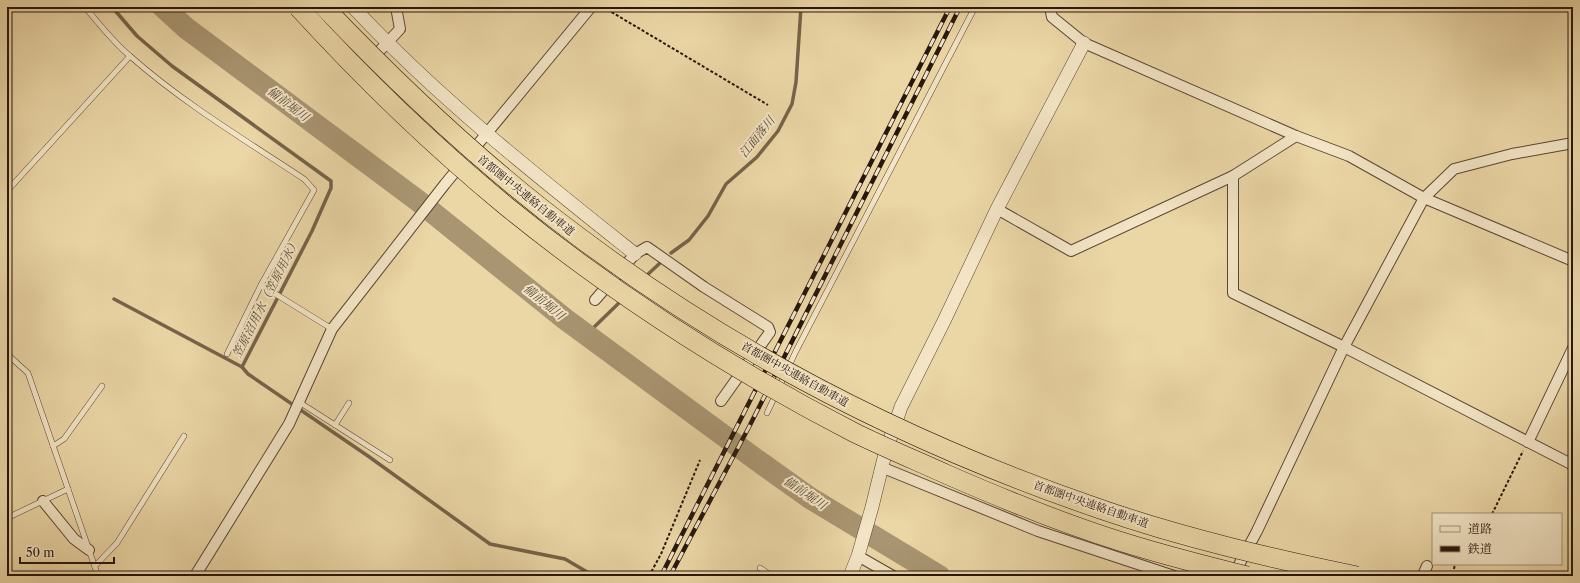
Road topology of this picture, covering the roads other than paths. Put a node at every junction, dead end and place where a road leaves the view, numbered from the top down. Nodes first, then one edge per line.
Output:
1 (85, 7) edge
2 (298, 7) edge
3 (324, 7) edge
4 (353, 7) edge
5 (396, 7) edge
6 (591, 7) edge
7 (975, 7) edge
8 (1050, 7) edge
9 (387, 43) junction
10 (1084, 43) junction
11 (130, 56) junction
12 (364, 67) dead end
13 (487, 134) junction
14 (1296, 136) junction
15 (1573, 143) edge
16 (1233, 176) junction
17 (7, 191) edge
18 (1424, 198) junction
19 (997, 209) junction
20 (635, 254) junction
21 (1573, 261) edge
22 (261, 285) junction
23 (595, 300) dead end
24 (332, 329) junction
25 (1344, 347) junction
26 (1573, 348) edge
27 (7, 354) edge
28 (227, 354) dead end
29 (102, 386) dead end
30 (721, 401) dead end
31 (299, 402) junction
32 (349, 403) dead end
33 (767, 413) dead end
34 (335, 425) junction
35 (184, 436) dead end
36 (1528, 442) junction
37 (53, 446) junction
38 (390, 460) dead end
39 (1573, 465) edge
40 (881, 467) junction
41 (68, 489) junction
42 (43, 501) junction
43 (7, 518) edge
44 (89, 550) junction
45 (858, 555) junction
46 (95, 566) junction
47 (1427, 566) dead end
48 (760, 568) dead end
49 (98, 576) edge
50 (195, 576) edge
51 (772, 576) edge
52 (850, 576) edge
53 (893, 576) edge
54 (1174, 576) edge
55 (1233, 576) edge
56 (1247, 576) edge
57 (1357, 576) edge
58 (1421, 576) edge

1 - 11 lane
2 - 56 highway, 首都圏中央連絡自動車道, bridge
3 - 57 highway, 首都圏中央連絡自動車道, bridge
4 - 9 street
5 - 9 street
6 - 13 street
7 - 33 lane
8 - 10 street
9 - 12 street
9 - 13 street
10 - 14 street
10 - 19 street
11 - 17 lane
11 - 22 lane
13 - 20 street
13 - 24 street
14 - 16 street
14 - 18 street
15 - 18 street
16 - 19 street
16 - 25 street
18 - 21 street
18 - 25 street
19 - 40 street
20 - 23 street
20 - 30 street
22 - 24 lane
22 - 28 lane
24 - 31 street
25 - 36 street
25 - 55 street
26 - 36 street
27 - 37 lane
29 - 37 lane
31 - 34 lane
31 - 50 street
32 - 34 lane
34 - 38 lane
35 - 46 lane
36 - 39 street
37 - 41 lane
40 - 45 street
40 - 54 street
41 - 42 lane
41 - 44 lane
42 - 43 lane
42 - 44 street
44 - 46 lane
45 - 52 street
45 - 53 street
46 - 49 lane
47 - 58 street
48 - 51 lane

